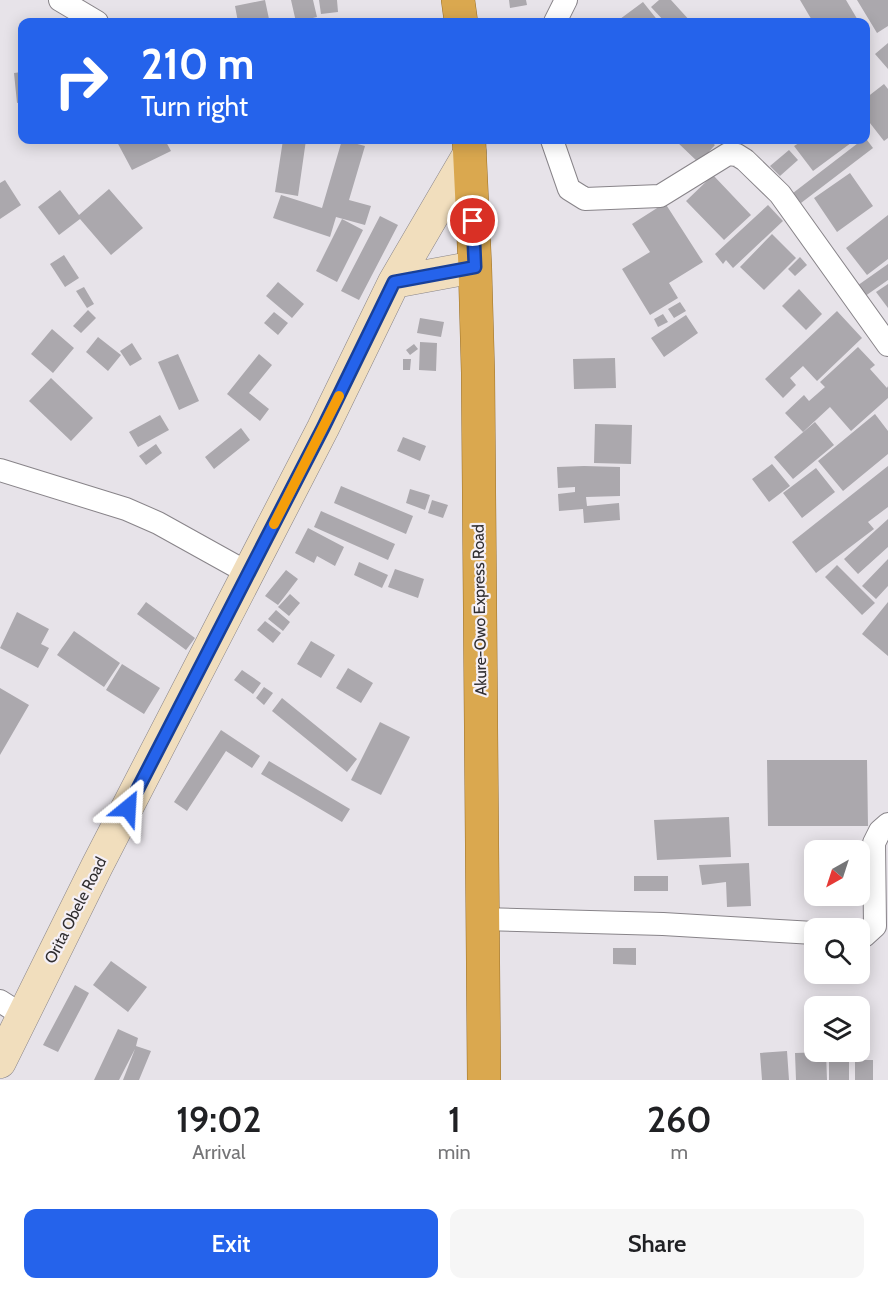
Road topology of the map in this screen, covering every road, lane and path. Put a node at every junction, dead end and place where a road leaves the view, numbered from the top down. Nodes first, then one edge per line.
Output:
1 (60, 0) edge
2 (458, 0) edge
3 (566, 0) edge
4 (90, 18) edge
5 (460, 18) edge
6 (557, 18) edge
7 (553, 144) edge
8 (469, 146) edge
9 (475, 267) junction
10 (394, 282) junction
11 (888, 345) edge
12 (0, 470) edge
13 (248, 573) junction
14 (888, 824) edge
15 (482, 919) junction
16 (870, 931) edge
17 (804, 932) edge
18 (11, 1008) edge
19 (0, 1062) edge
20 (484, 1080) edge

1 - 4 street
2 - 5 highway
3 - 6 street
7 - 11 street
8 - 9 highway, Akure-Owo Express Road
8 - 10 main road, Orita Obele Road
9 - 10 main road
9 - 15 highway, Akure-Owo Express Road
10 - 13 main road, Orita Obele Road
12 - 13 street
13 - 18 main road, Orita Obele Road
14 - 16 street
15 - 17 street
15 - 20 highway, Akure-Owo Express Road
18 - 19 main road, Orita Obele Road

